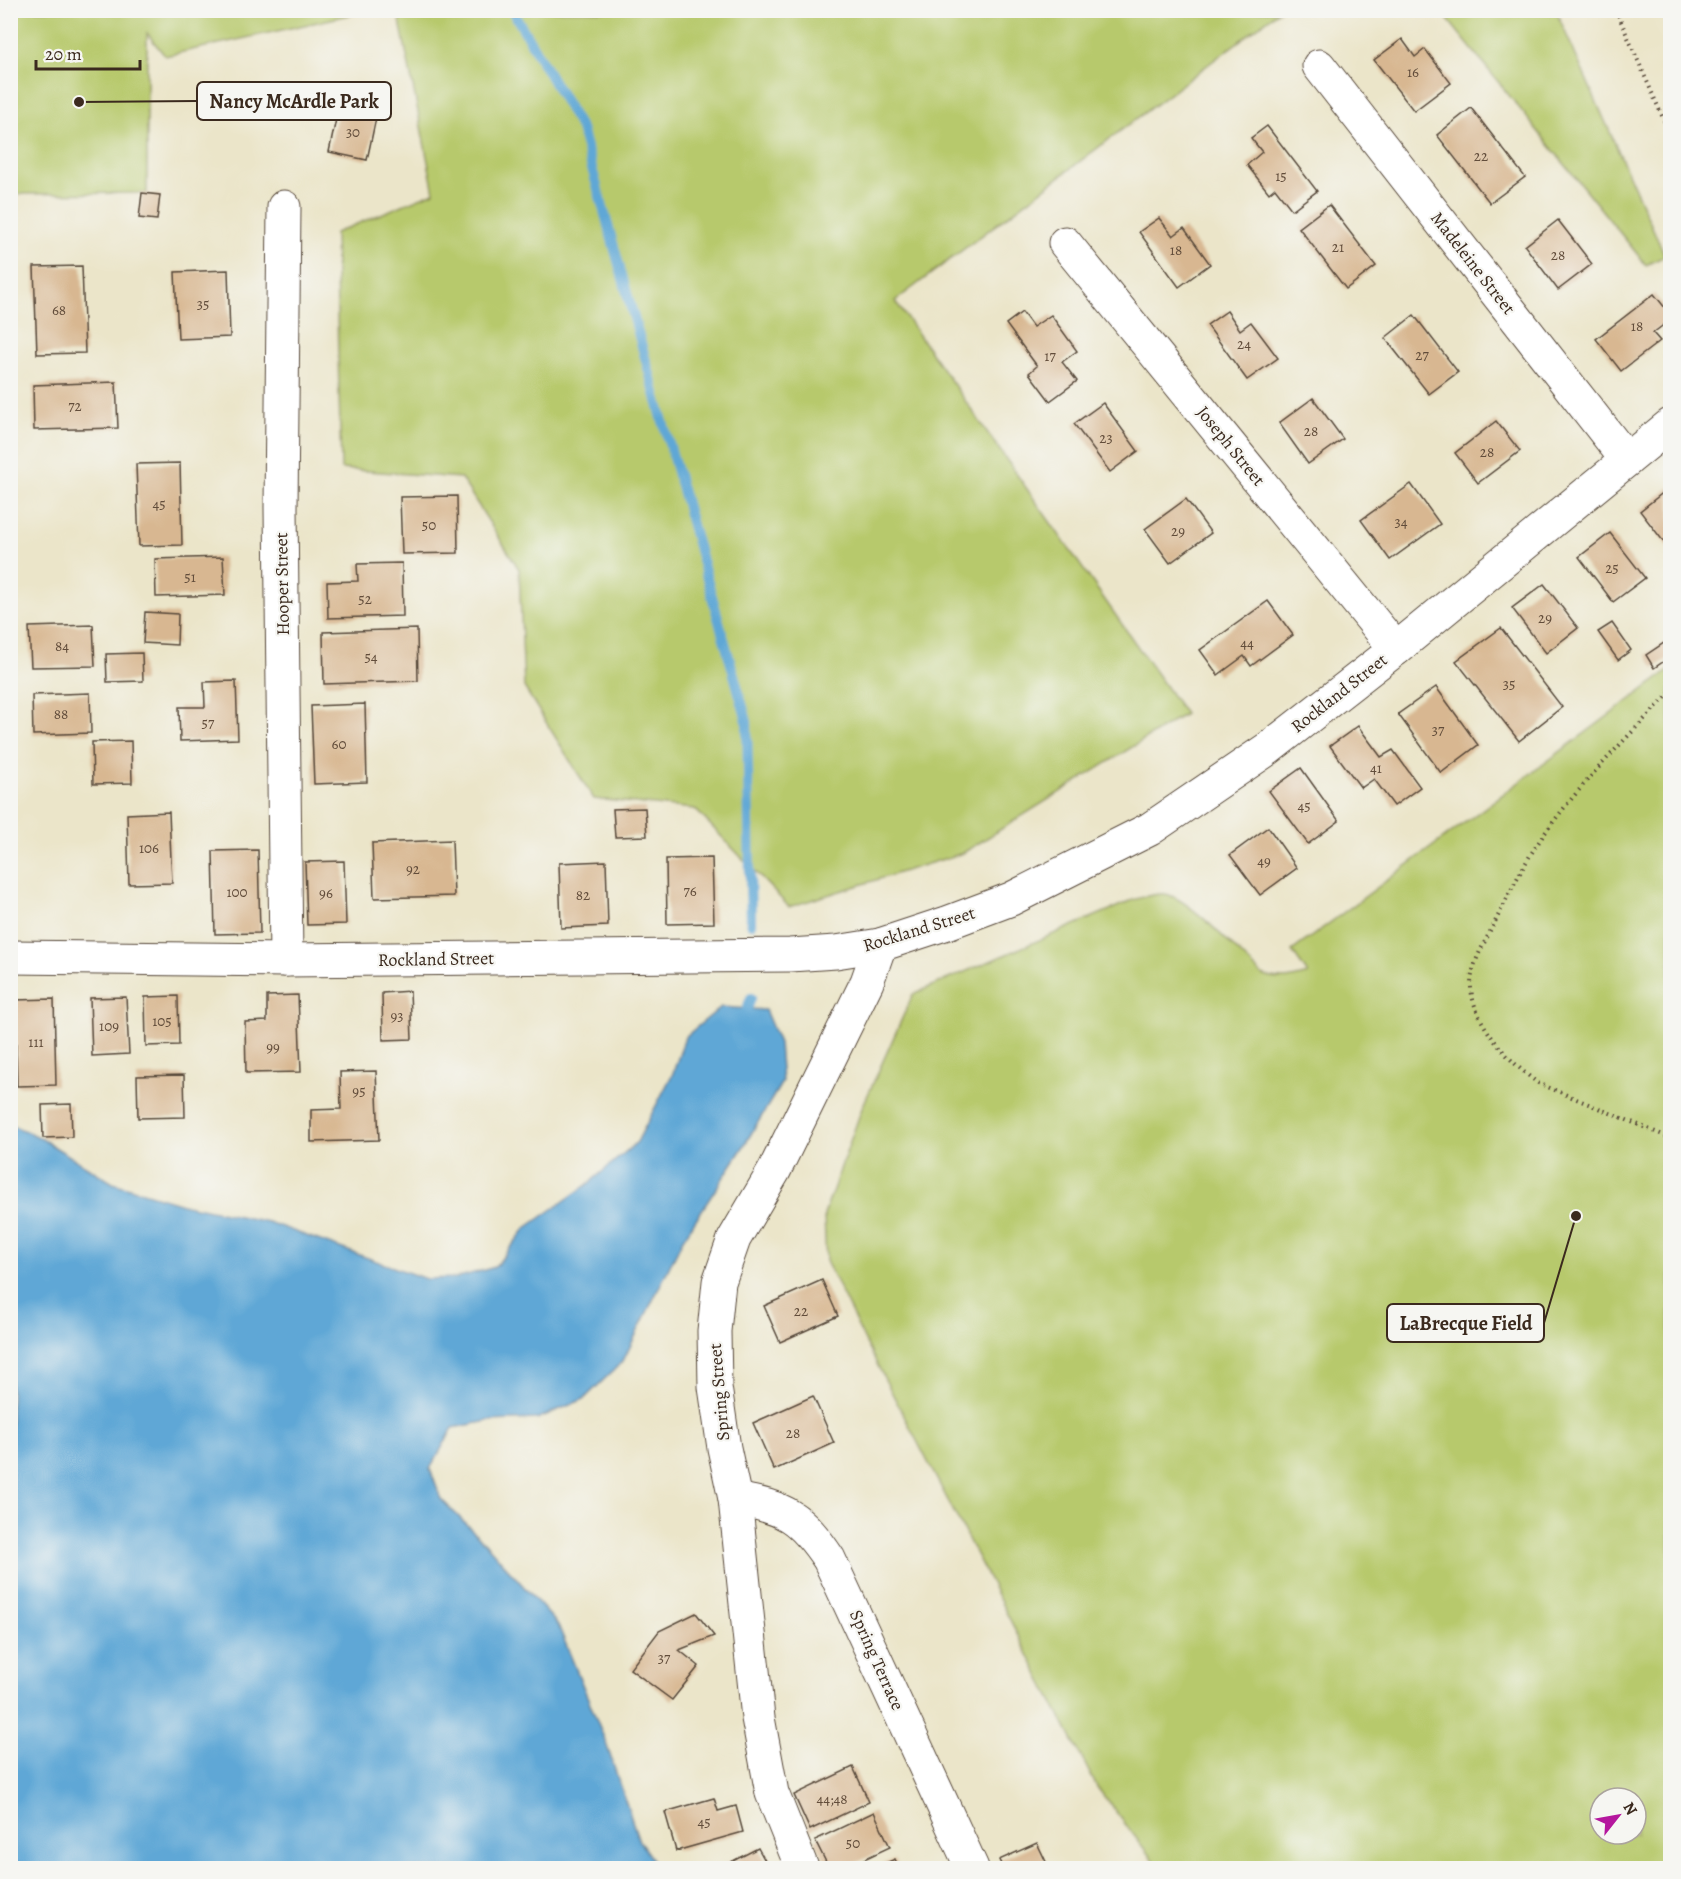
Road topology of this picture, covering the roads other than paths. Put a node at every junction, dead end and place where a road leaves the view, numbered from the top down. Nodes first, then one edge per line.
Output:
1 (1319, 66) dead end
2 (284, 207) dead end
3 (1065, 243) dead end
4 (1671, 425) edge
5 (1627, 460) junction
6 (1396, 649) junction
7 (880, 945) junction
8 (10, 957) edge
9 (286, 960) junction
10 (735, 1499) junction
11 (802, 1869) edge
12 (972, 1869) edge

1 - 5 street, Madeleine Street
2 - 9 street, Hooper Street
3 - 6 street, Joseph Street
4 - 5 street, Rockland Street
5 - 6 street, Rockland Street
6 - 7 street, Rockland Street
7 - 9 street, Rockland Street
7 - 10 street, Spring Street
8 - 9 street, Rockland Street
10 - 11 street, Spring Street
10 - 12 street, Spring Terrace

